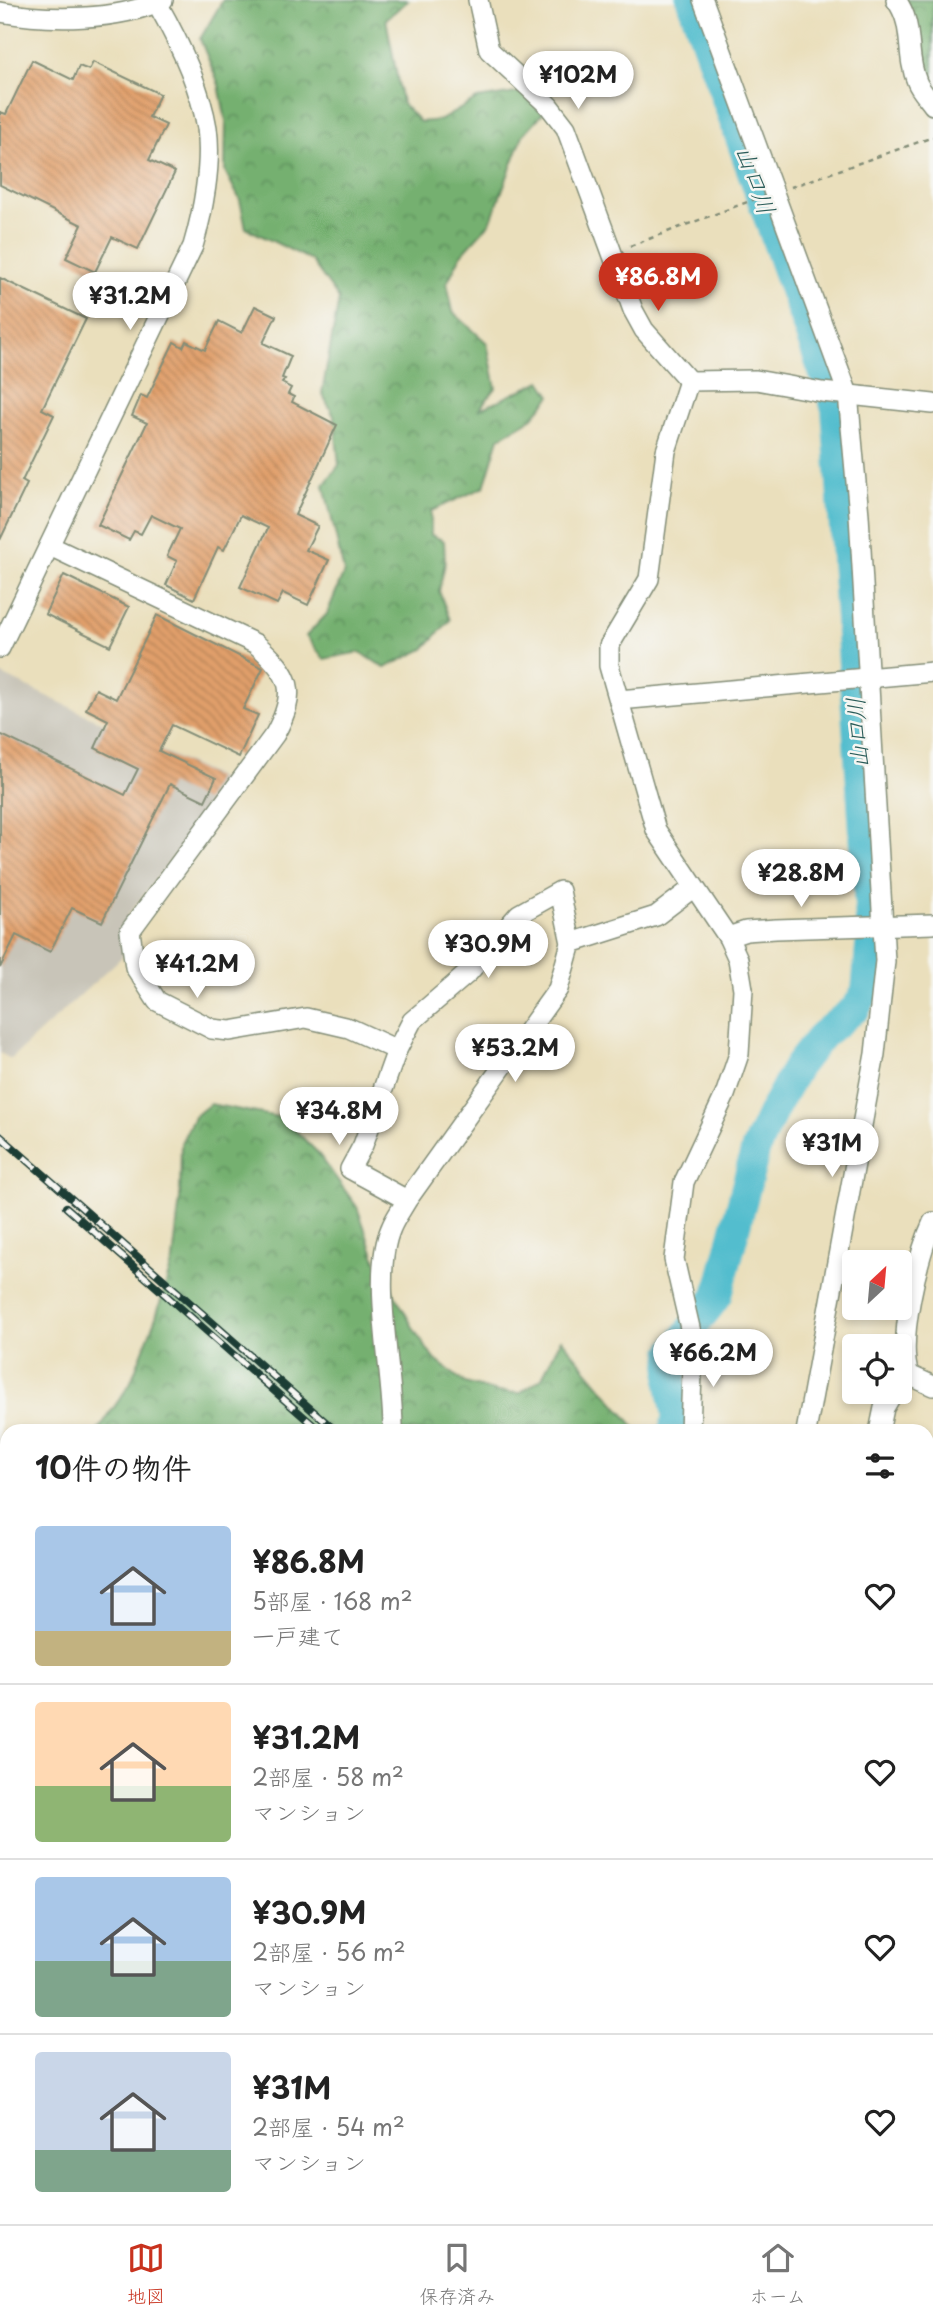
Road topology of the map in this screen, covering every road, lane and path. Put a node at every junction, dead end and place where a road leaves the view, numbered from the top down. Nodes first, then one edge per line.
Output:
1 (478, 0) edge
2 (704, 0) edge
3 (896, 0) edge
4 (160, 1) edge
5 (0, 12) edge
6 (933, 105) edge
7 (933, 137) edge
8 (775, 192) junction
9 (752, 201) dead end
10 (612, 252) junction
11 (689, 381) junction
12 (848, 394) junction
13 (933, 404) edge
14 (50, 546) junction
15 (0, 648) edge
16 (933, 672) edge
17 (869, 678) junction
18 (619, 700) junction
19 (694, 887) junction
20 (933, 924) edge
21 (883, 927) junction
22 (728, 937) junction
23 (571, 943) junction
24 (397, 1050) junction
25 (407, 1200) junction
26 (933, 1222) edge
27 (907, 1334) edge
28 (912, 1382) edge
29 (933, 1386) edge
30 (886, 1404) edge
31 (393, 1424) edge
32 (690, 1424) edge
33 (807, 1424) edge
34 (880, 1424) edge

1 - 10 street
2 - 8 street
3 - 6 street
4 - 5 street
4 - 14 street
7 - 8 path
8 - 12 street
9 - 10 path
10 - 11 street
11 - 12 street
11 - 18 street
12 - 13 street
12 - 17 street
14 - 15 street
14 - 24 street
16 - 17 street
17 - 18 street
17 - 21 street
18 - 19 street
19 - 22 street
19 - 23 street
20 - 21 street
21 - 22 street
21 - 33 street
22 - 32 street
23 - 24 street
23 - 25 street
24 - 25 street
25 - 31 street
26 - 27 street
28 - 29 street
30 - 34 street

